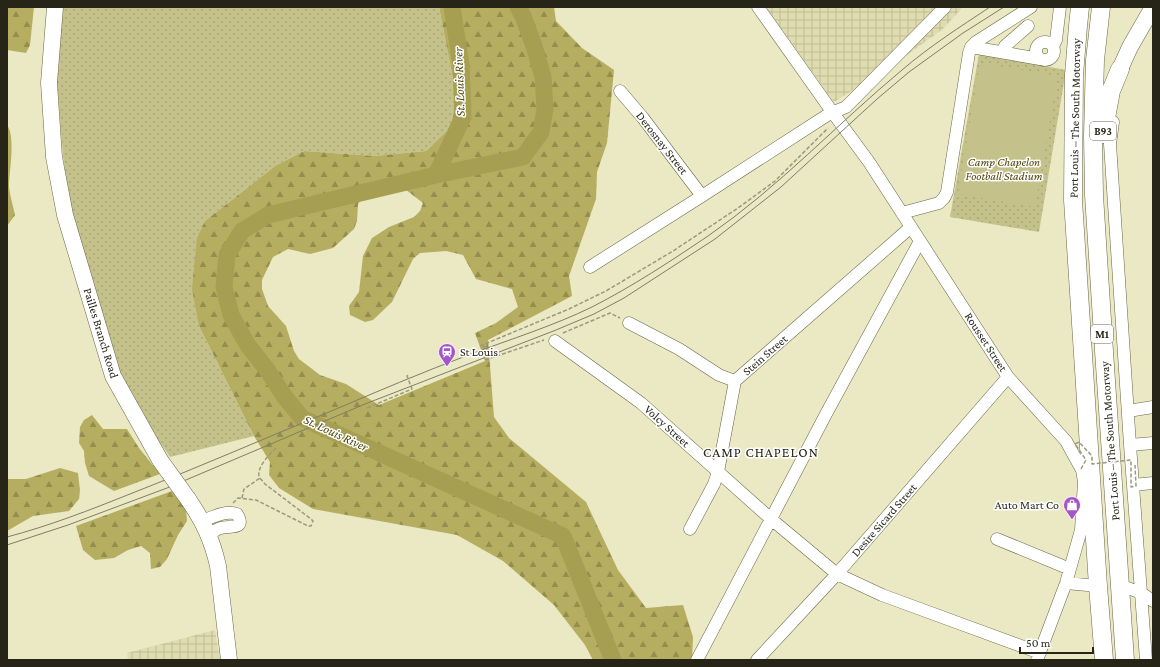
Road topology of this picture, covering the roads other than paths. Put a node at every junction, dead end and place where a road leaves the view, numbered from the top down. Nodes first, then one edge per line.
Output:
1 (54, 7) edge
2 (758, 7) edge
3 (945, 7) edge
4 (1031, 7) edge
5 (1060, 7) edge
6 (1080, 7) edge
7 (1101, 7) edge
8 (1153, 7) edge
9 (1019, 14) junction
10 (1028, 26) junction
11 (1040, 43) junction
12 (1053, 46) junction
13 (971, 47) junction
14 (1002, 52) junction
15 (1040, 59) junction
16 (1120, 69) junction
17 (620, 91) dead end
18 (833, 113) junction
19 (1094, 195) junction
20 (702, 196) junction
21 (902, 213) junction
22 (911, 226) junction
23 (920, 241) junction
24 (590, 267) dead end
25 (629, 323) road end
26 (559, 337) road end
27 (1008, 377) junction
28 (735, 381) junction
29 (1153, 407) edge
30 (1128, 412) junction
31 (1153, 443) edge
32 (1130, 445) junction
33 (718, 472) junction
34 (1153, 483) edge
35 (1133, 485) junction
36 (771, 519) junction
37 (690, 529) dead end
38 (997, 539) dead end
39 (1070, 569) junction
40 (837, 574) junction
41 (1066, 584) junction
42 (1120, 584) junction
43 (1098, 586) junction
44 (1141, 593) junction
45 (1153, 601) edge
46 (1039, 656) edge
47 (229, 660) edge
48 (697, 660) edge
49 (757, 660) edge
50 (1104, 660) edge
51 (1125, 660) edge
52 (1146, 660) edge

1 - 47 main road, Pailles Branch Road, bridge
2 - 18 street, Rousset Street
3 - 18 street
4 - 9 street
5 - 12 street
6 - 43 highway, Port Louis – The South Motorway / M1
7 - 19 highway, Port Louis – The South Motorway / M1
8 - 16 main road, B93
9 - 10 street
9 - 13 street
10 - 11 street
10 - 14 street
11 - 12 street
11 - 15 street
12 - 15 street
13 - 14 street
13 - 21 street
14 - 15 street
16 - 19 highway, B93
16 - 30 street
17 - 20 street, Derosnay Street
18 - 20 street
18 - 21 street, Rousset Street
19 - 42 highway, Port Louis – The South Motorway / M1
20 - 24 street
21 - 22 street, Rousset Street
22 - 23 street, Rousset Street
22 - 28 street, Stein Street
23 - 27 street, Rousset Street
23 - 36 street
25 - 28 street
26 - 33 street, Volcy Street
27 - 39 street, Rousset Street
27 - 40 street, Desire Sicard Street
28 - 33 street, Stein Street
29 - 30 street
30 - 32 street
31 - 32 street
32 - 35 street
33 - 36 street, Volcy Street
33 - 37 street, Stein Street
34 - 35 street
35 - 44 street
36 - 40 street, Volcy Street
36 - 48 street
38 - 39 street
39 - 41 street, Rousset Street
40 - 46 street, Volcy Street
40 - 49 street, Desire Sicard Street
41 - 43 street
41 - 46 street, Rousset Street
42 - 44 street
42 - 51 highway, Port Louis – The South Motorway / M1
43 - 50 highway, Port Louis – The South Motorway / M1
44 - 45 street
44 - 52 street

